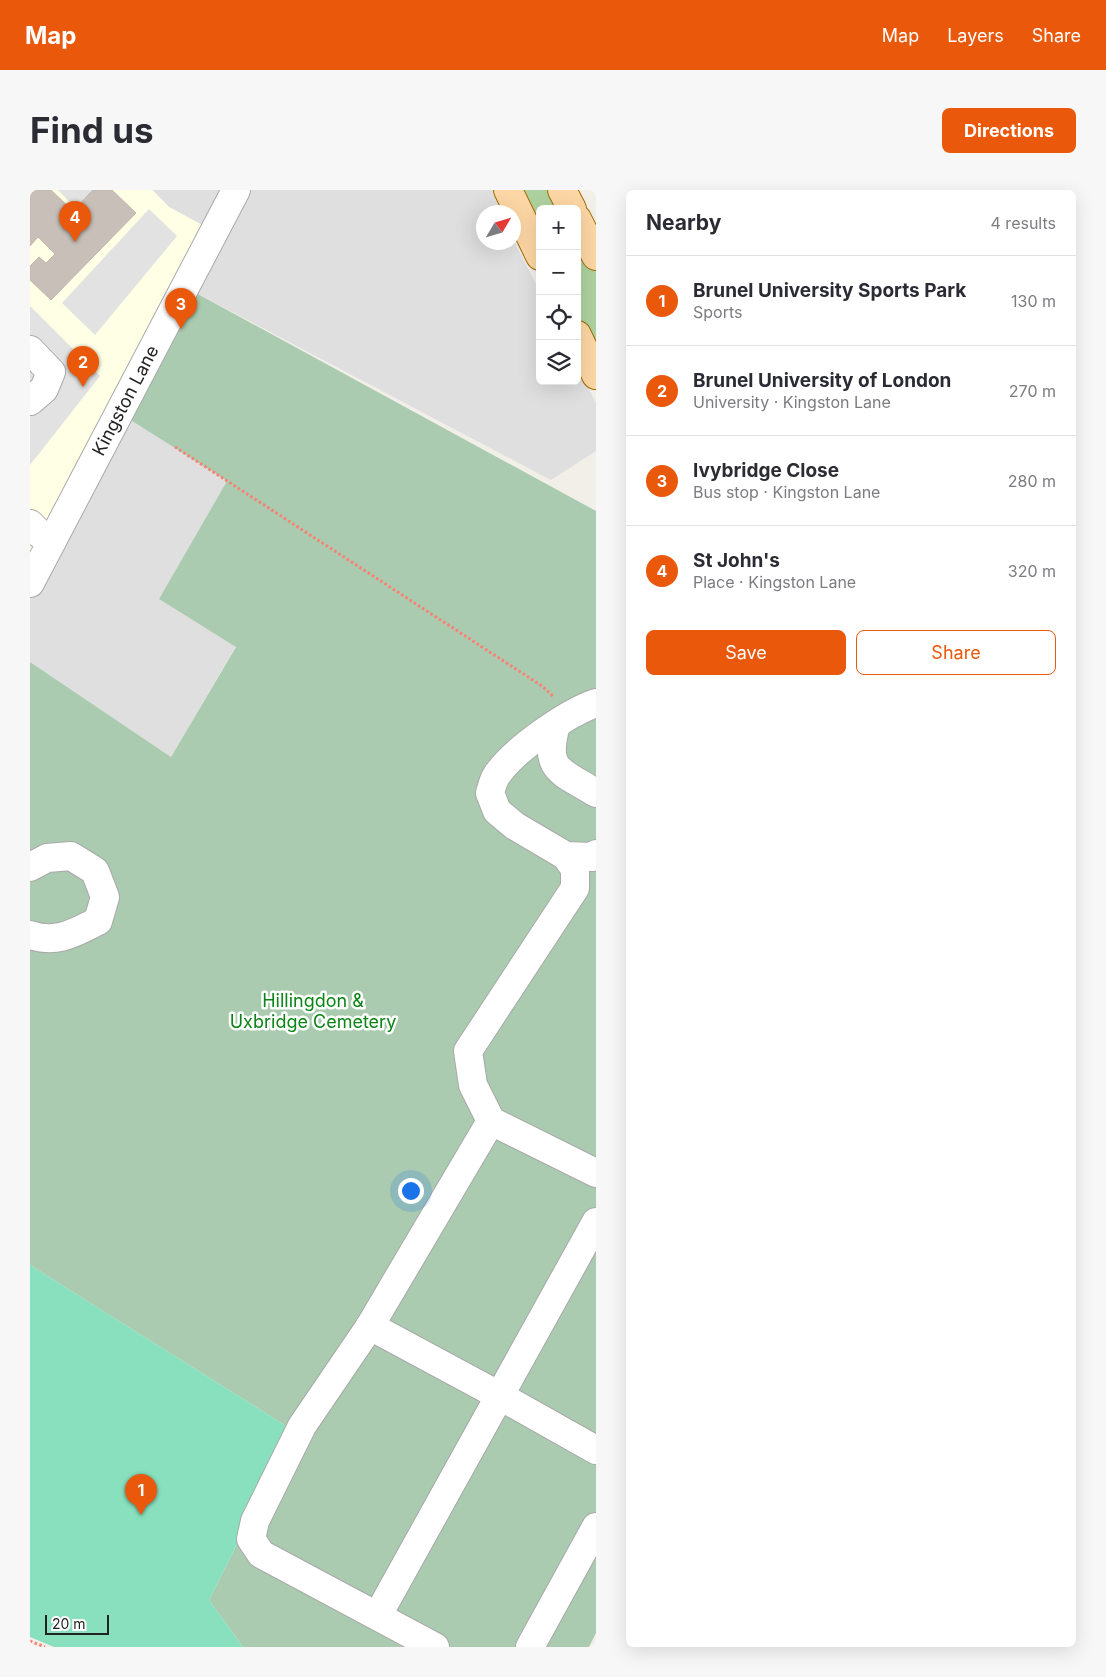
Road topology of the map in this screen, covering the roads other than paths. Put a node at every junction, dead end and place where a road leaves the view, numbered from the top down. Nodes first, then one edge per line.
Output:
1 (236, 190) edge
2 (508, 190) edge
3 (562, 190) edge
4 (570, 205) edge
5 (581, 227) edge
6 (537, 250) edge
7 (596, 256) edge
8 (579, 340) edge
9 (30, 350) edge
10 (596, 375) edge
11 (30, 401) edge
12 (30, 524) edge
13 (52, 541) junction
14 (30, 584) edge
15 (596, 703) edge
16 (562, 721) junction
17 (596, 793) edge
18 (596, 854) edge
19 (566, 856) junction
20 (30, 867) edge
21 (30, 935) edge
22 (491, 1120) junction
23 (596, 1173) edge
24 (596, 1222) edge
25 (370, 1326) junction
26 (500, 1396) junction
27 (596, 1450) edge
28 (596, 1527) edge
29 (378, 1616) junction
30 (435, 1647) edge
31 (530, 1647) edge

1 - 13 street, Kingston Lane
2 - 6 main road
3 - 4 main road
5 - 7 main road
8 - 10 main road
9 - 11 street
12 - 13 street
13 - 14 street, Kingston Lane
15 - 16 street
16 - 17 street
16 - 19 street
18 - 19 street
19 - 22 street
20 - 21 street
22 - 23 street
22 - 25 street
24 - 26 street
25 - 26 street
25 - 29 street
26 - 27 street
26 - 29 street
28 - 31 street
29 - 30 street

